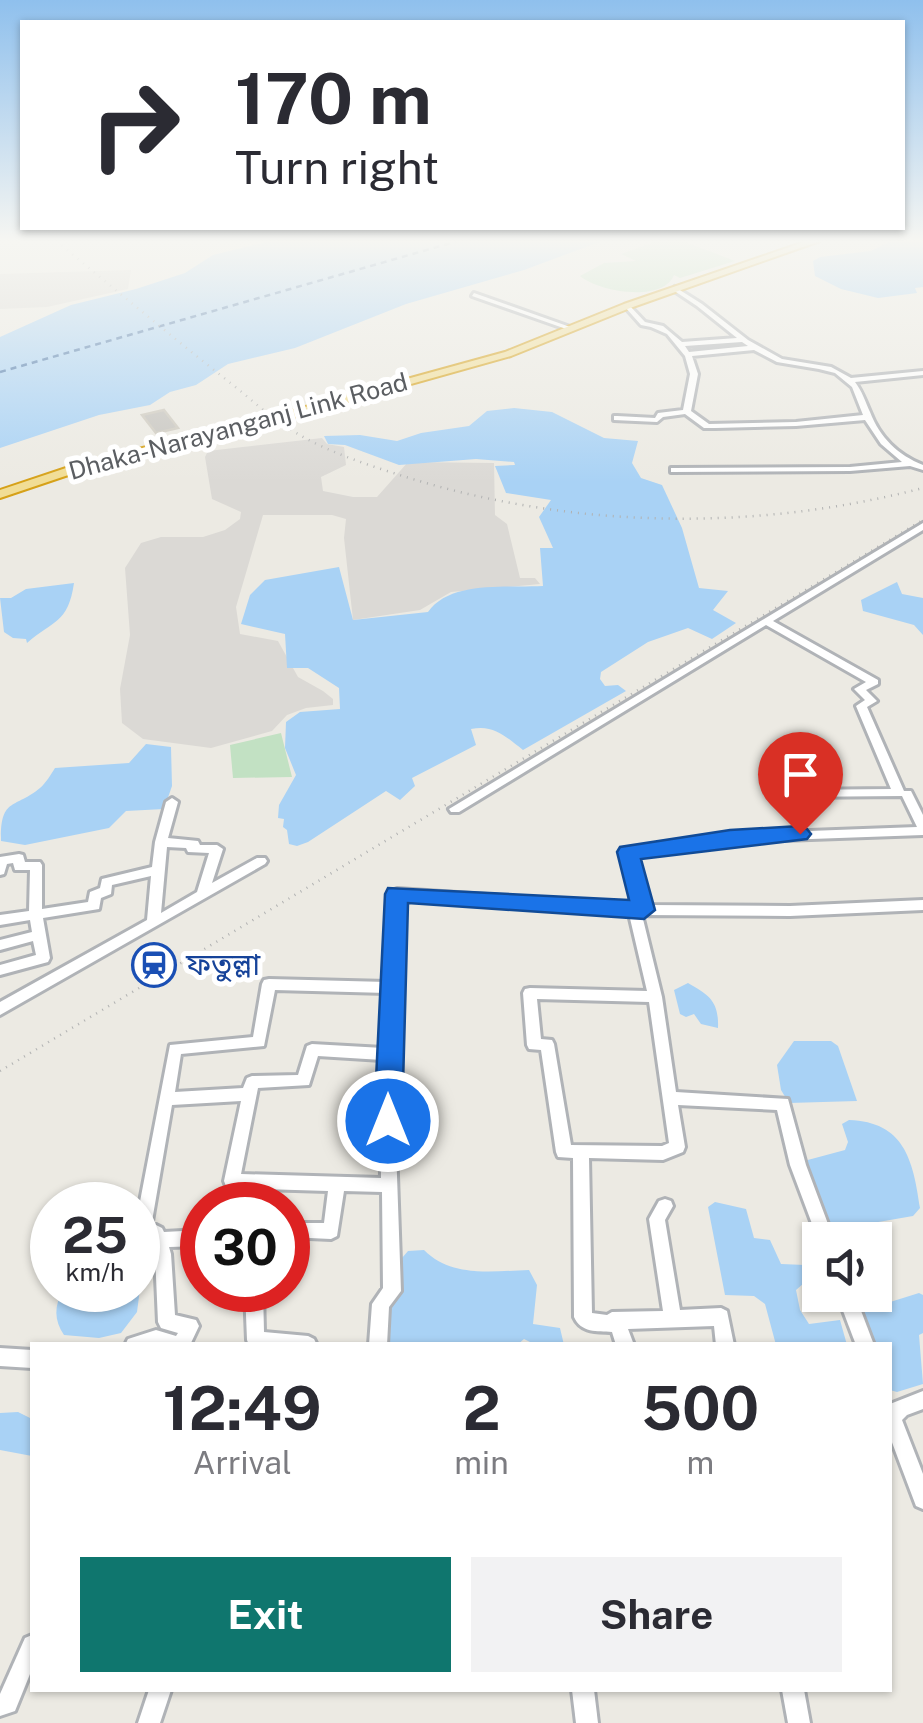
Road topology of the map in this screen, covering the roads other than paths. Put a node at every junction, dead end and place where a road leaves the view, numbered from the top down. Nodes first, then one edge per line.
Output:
1 (549, 321) edge
2 (590, 321) edge
3 (641, 321) edge
4 (721, 321) edge
5 (572, 329) junction
6 (743, 340) junction
7 (678, 344) junction
8 (755, 348) junction
9 (686, 354) junction
10 (923, 374) edge
11 (848, 380) junction
12 (687, 412) junction
13 (868, 417) junction
14 (617, 418) dead end
15 (909, 464) junction
16 (923, 468) edge
17 (674, 470) dead end
18 (0, 494) edge
19 (923, 526) edge
20 (767, 622) junction
21 (794, 794) dead end
22 (907, 794) dead end
23 (172, 802) dead end
24 (455, 809) dead end
25 (923, 828) edge
26 (161, 842) junction
27 (261, 861) dead end
28 (158, 870) junction
29 (0, 871) edge
30 (202, 895) junction
31 (923, 904) edge
32 (639, 910) junction
33 (35, 913) junction
34 (0, 920) edge
35 (153, 923) junction
36 (38, 934) junction
37 (0, 945) edge
38 (0, 970) edge
39 (394, 988) junction
40 (655, 997) junction
41 (0, 1009) edge
42 (390, 1054) junction
43 (248, 1094) junction
44 (670, 1098) junction
45 (166, 1099) junction
46 (581, 1150) junction
47 (151, 1182) edge
48 (337, 1183) junction
49 (390, 1184) junction
50 (665, 1206) dead end
51 (819, 1222) edge
52 (310, 1231) edge
53 (160, 1244) edge
54 (255, 1312) edge
55 (852, 1312) edge
56 (673, 1319) junction
57 (612, 1321) junction
58 (178, 1342) edge
59 (277, 1342) edge
60 (378, 1342) edge
61 (624, 1342) edge
62 (724, 1342) edge
63 (864, 1342) edge
64 (0, 1357) edge
65 (30, 1360) edge
66 (923, 1400) edge
67 (892, 1415) edge
68 (892, 1421) edge
69 (923, 1500) edge
70 (30, 1649) edge
71 (159, 1692) edge
72 (584, 1692) edge
73 (794, 1692) edge
74 (0, 1705) edge
75 (150, 1723) edge
76 (587, 1723) edge
77 (799, 1723) edge

1 - 5 street
2 - 5 highway, Dhaka-Narayanganj Link Road
3 - 7 street
4 - 6 street
5 - 18 highway, Dhaka-Narayanganj Link Road
6 - 7 street
6 - 8 street
7 - 9 street
8 - 9 street
8 - 11 street
9 - 12 street
10 - 11 street
11 - 13 street
12 - 13 street
12 - 14 street
13 - 15 street
15 - 16 street
15 - 17 street
19 - 20 street
20 - 21 street
20 - 24 street
22 - 25 street
23 - 26 street
25 - 32 street
26 - 28 street
26 - 30 street
27 - 30 street
28 - 33 street
28 - 35 street
29 - 33 street
30 - 35 street
31 - 32 street
32 - 39 street
32 - 40 street
33 - 34 street
33 - 36 street
35 - 41 street
36 - 37 street
36 - 38 street
39 - 42 street
39 - 45 street
40 - 44 street
40 - 46 street
42 - 43 street
42 - 49 street
43 - 45 street
43 - 48 street
44 - 46 street
44 - 51 street
45 - 47 street
46 - 57 street
48 - 49 street
48 - 52 street
49 - 60 street
50 - 56 street
53 - 58 street
54 - 59 street
55 - 63 street
56 - 57 street
56 - 62 street
57 - 61 street
64 - 65 street
66 - 67 street
68 - 69 street
70 - 74 street
71 - 75 street
72 - 76 street
73 - 77 street

